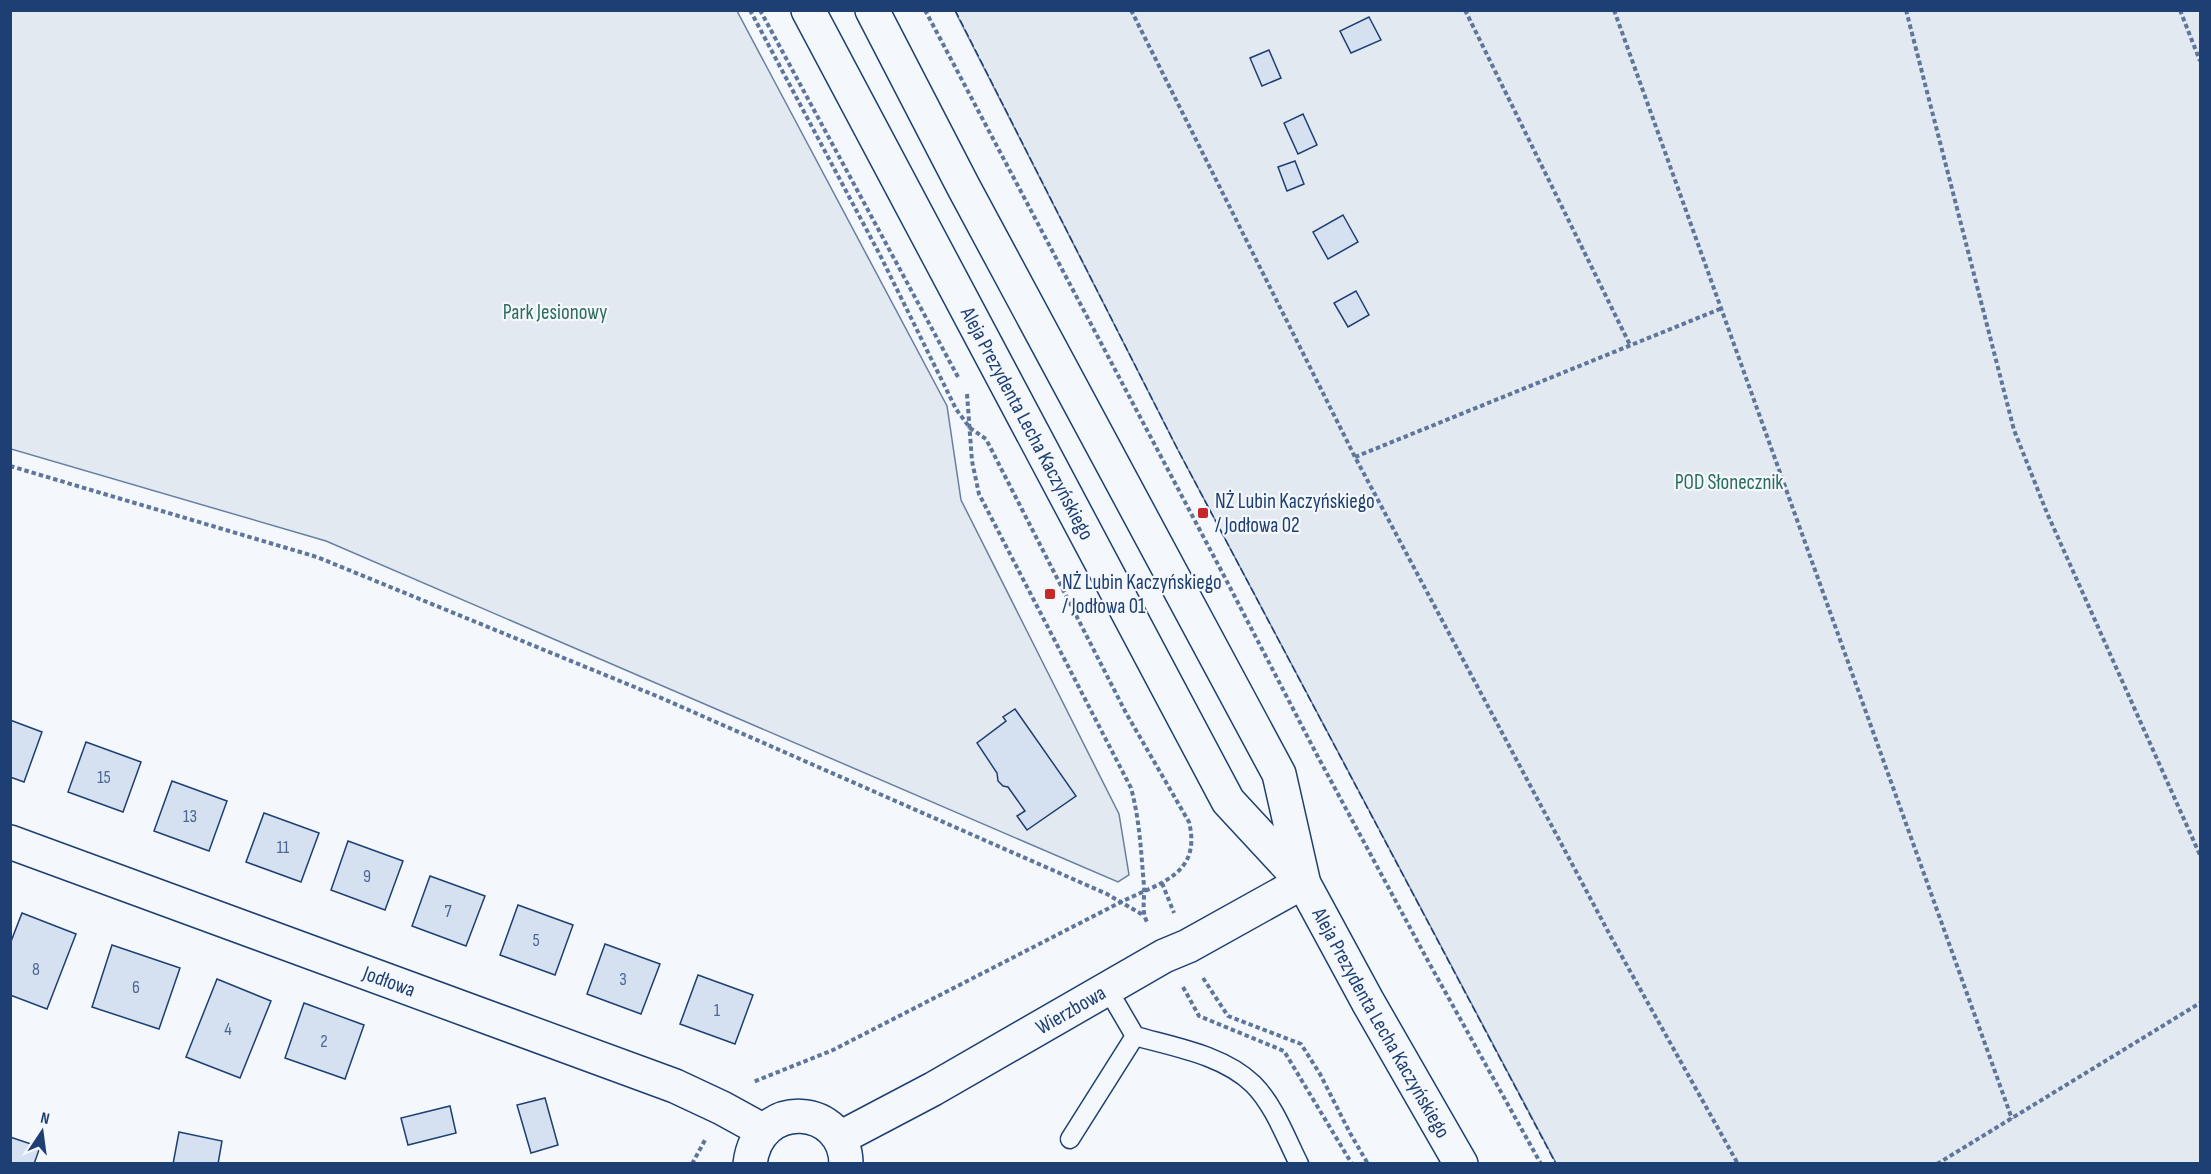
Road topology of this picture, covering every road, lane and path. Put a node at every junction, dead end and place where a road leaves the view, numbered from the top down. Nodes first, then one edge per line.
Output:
1 (750, 10) edge
2 (760, 10) edge
3 (808, 10) edge
4 (872, 10) edge
5 (925, 10) edge
6 (1131, 10) edge
7 (1465, 10) edge
8 (1614, 10) edge
9 (1906, 10) edge
10 (2180, 10) edge
11 (2200, 61) edge
12 (1720, 309) junction
13 (1630, 345) junction
14 (970, 428) junction
15 (1354, 457) junction
16 (10, 466) edge
17 (10, 842) edge
18 (2200, 855) edge
19 (1304, 882) junction
20 (1162, 883) junction
21 (1144, 891) junction
22 (1121, 902) junction
23 (1143, 915) junction
24 (1176, 951) junction
25 (1107, 988) junction
26 (2200, 1003) edge
27 (1135, 1036) junction
28 (722, 1108) junction
29 (2012, 1119) junction
30 (762, 1130) junction
31 (1070, 1139) dead end
32 (843, 1151) edge
33 (1298, 1163) edge
34 (692, 1164) edge
35 (750, 1164) edge
36 (1352, 1164) edge
37 (1368, 1164) edge
38 (1461, 1164) edge
39 (1542, 1164) edge
40 (1738, 1164) edge
41 (1937, 1164) edge

1 - 14 path
2 - 14 path
3 - 19 main road, Aleja Prezydenta Lecha Kaczyńskiego
4 - 19 main road, Aleja Prezydenta Lecha Kaczyńskiego
5 - 39 path
6 - 15 path
7 - 13 path
8 - 12 path
9 - 18 path
10 - 11 path
12 - 13 path
12 - 29 path
13 - 15 path
14 - 20 path
14 - 21 path
15 - 40 path
16 - 22 path
17 - 28 main road, Jodłowa
19 - 24 main road, Wierzbowa
19 - 38 main road, Aleja Prezydenta Lecha Kaczyńskiego
20 - 21 path
20 - 24 path
21 - 22 path
21 - 23 path
22 - 23 path
22 - 28 path
23 - 24 path
24 - 25 main road, Wierzbowa
24 - 36 path
24 - 37 path
25 - 27 lane
25 - 32 main road, Wierzbowa
26 - 29 path
27 - 31 lane
27 - 33 lane
28 - 30 main road, Jodłowa
28 - 34 path
29 - 41 path
30 - 32 main road
30 - 35 main road

